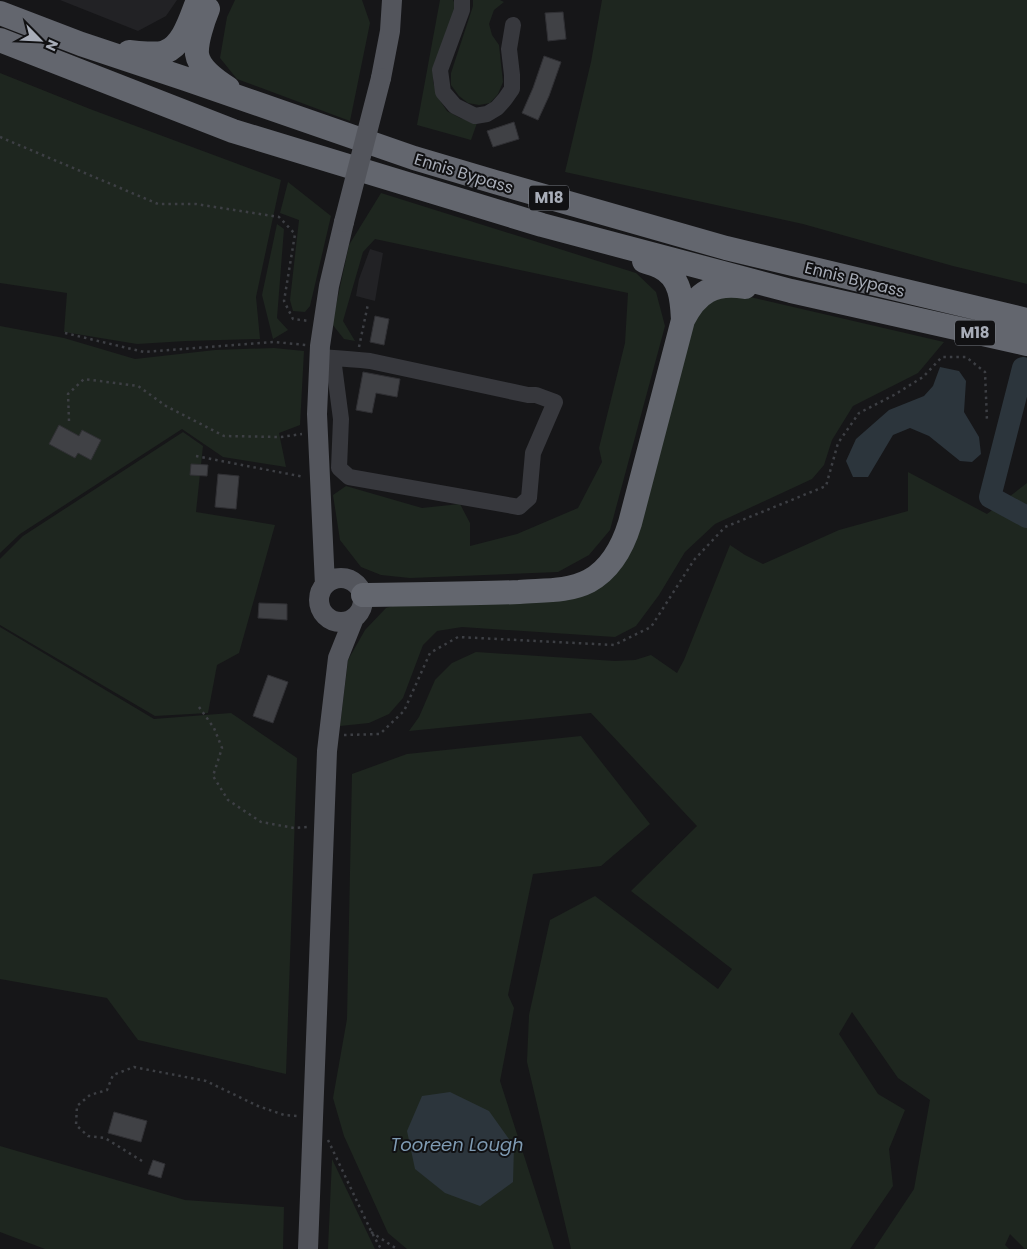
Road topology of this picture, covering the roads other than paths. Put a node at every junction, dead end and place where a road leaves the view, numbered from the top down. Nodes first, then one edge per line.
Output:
1 (198, 0) edge
2 (211, 0) edge
3 (392, 0) edge
4 (462, 0) edge
5 (0, 12) edge
6 (513, 25) dead end
7 (0, 40) edge
8 (80, 44) junction
9 (254, 103) junction
10 (542, 226) junction
11 (791, 291) junction
12 (683, 320) junction
13 (1027, 320) edge
14 (1027, 344) edge
15 (324, 354) junction
16 (324, 543) junction
17 (325, 584) junction
18 (356, 587) junction
19 (354, 618) junction
20 (329, 619) junction
21 (338, 658) junction
22 (308, 1249) edge

1 - 8 highway
2 - 9 highway
3 - 15 main road, bridge
4 - 6 street
5 - 8 highway, Ennis Bypass / M18
7 - 10 highway, Ennis Bypass / M18
8 - 9 highway, Ennis Bypass / M18
9 - 13 highway, Ennis Bypass / M18
10 - 11 highway, Ennis Bypass / M18
10 - 12 highway
11 - 12 highway
11 - 14 highway, Ennis Bypass / M18
12 - 18 highway
15 - 15 street
15 - 16 main road
16 - 17 main road
16 - 18 main road
17 - 18 main road
17 - 20 main road
18 - 19 main road
19 - 20 main road
19 - 21 main road
20 - 21 main road
21 - 22 main road

